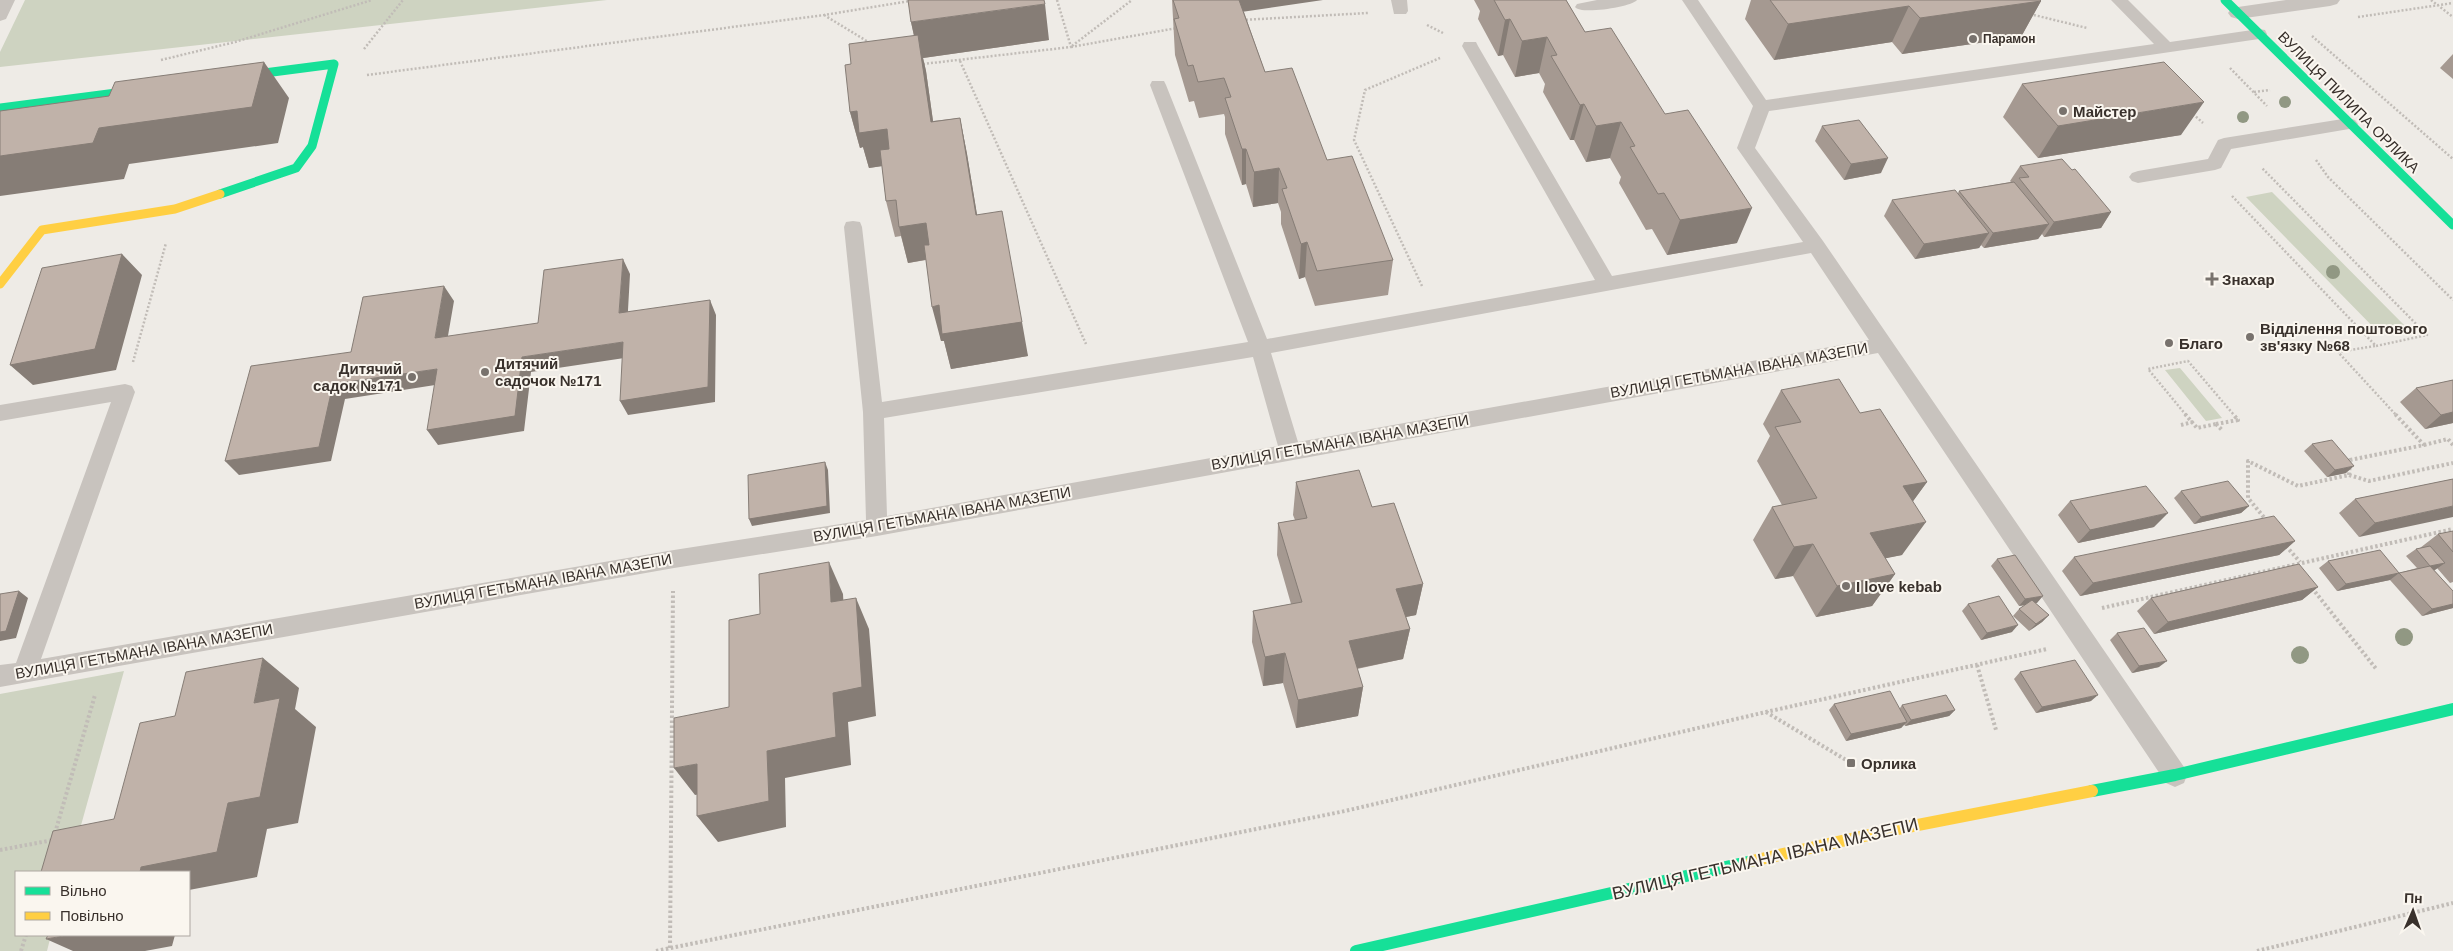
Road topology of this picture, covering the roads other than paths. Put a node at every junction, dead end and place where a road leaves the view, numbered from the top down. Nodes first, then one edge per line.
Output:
1 (7, 0) edge
2 (1629, 0) edge
3 (1690, 0) edge
4 (2119, 0) edge
5 (2330, 0) edge
6 (1583, 7) dead end
7 (2231, 7) edge
8 (0, 16) edge
9 (2259, 34) junction
10 (1470, 46) road end
11 (2166, 47) junction
12 (226, 78) edge
13 (1158, 85) dead end
14 (157, 87) edge
15 (1762, 106) junction
16 (0, 108) edge
17 (2349, 124) junction
18 (2138, 177) dead end
19 (2453, 226) edge
20 (853, 227) dead end
21 (1816, 246) junction
22 (0, 284) edge
23 (1606, 284) junction
24 (1883, 345) junction
25 (1260, 348) junction
26 (873, 412) junction
27 (0, 413) edge
28 (1290, 451) junction
29 (877, 528) junction
30 (24, 672) junction
31 (0, 676) edge
32 (2453, 709) edge
33 (2176, 775) junction
34 (1356, 951) edge

1 - 8 lane
2 - 6 lane
3 - 15 lane
4 - 11 lane
5 - 7 street
7 - 9 street, ВУЛИЦЯ ПИЛИПА ОРЛИКА
9 - 11 lane
9 - 17 street, ВУЛИЦЯ ПИЛИПА ОРЛИКА
10 - 23 lane
11 - 15 lane
12 - 22 street
13 - 25 lane
14 - 16 street
15 - 21 lane, ВУЛИЦЯ ГЕТЬМАНА ІВАНА МАЗЕПИ
17 - 18 lane
17 - 19 street, ВУЛИЦЯ ПИЛИПА ОРЛИКА
20 - 26 lane
21 - 23 lane
21 - 24 lane, ВУЛИЦЯ ГЕТЬМАНА ІВАНА МАЗЕПИ
23 - 25 lane
24 - 28 lane, ВУЛИЦЯ ГЕТЬМАНА ІВАНА МАЗЕПИ
24 - 33 lane, ВУЛИЦЯ ГЕТЬМАНА ІВАНА МАЗЕПИ
25 - 26 lane
25 - 28 lane
26 - 29 lane
27 - 30 lane
28 - 29 lane, ВУЛИЦЯ ГЕТЬМАНА ІВАНА МАЗЕПИ
29 - 30 lane, ВУЛИЦЯ ГЕТЬМАНА ІВАНА МАЗЕПИ
30 - 31 lane, ВУЛИЦЯ ГЕТЬМАНА ІВАНА МАЗЕПИ
32 - 33 street, ВУЛИЦЯ ГЕТЬМАНА ІВАНА МАЗЕПИ
33 - 34 street, ВУЛИЦЯ ГЕТЬМАНА ІВАНА МАЗЕПИ

